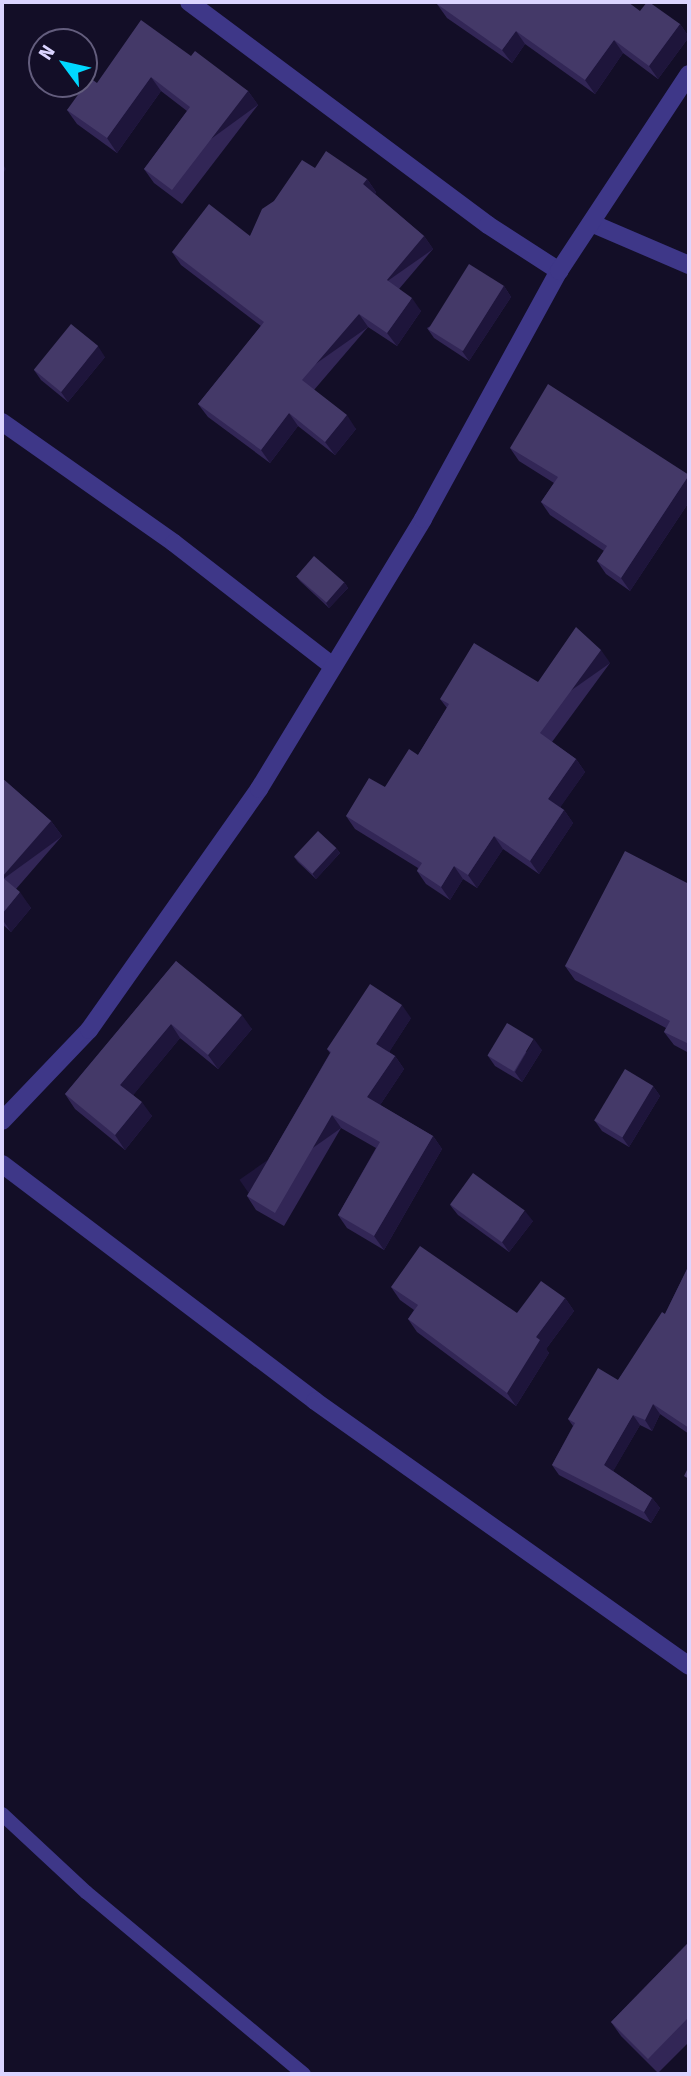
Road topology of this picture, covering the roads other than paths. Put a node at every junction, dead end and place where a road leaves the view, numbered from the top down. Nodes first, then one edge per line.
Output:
1 (189, 2) edge
2 (689, 74) edge
3 (591, 223) junction
4 (689, 265) edge
5 (559, 271) junction
6 (2, 422) edge
7 (331, 665) junction
8 (2, 1121) edge
9 (2, 1164) edge
10 (689, 1665) edge
11 (2, 1814) edge
12 (304, 2074) edge

1 - 5 street
2 - 3 street
3 - 4 street
3 - 5 street
5 - 7 street
6 - 7 street
7 - 8 street
9 - 10 street
11 - 12 lane

